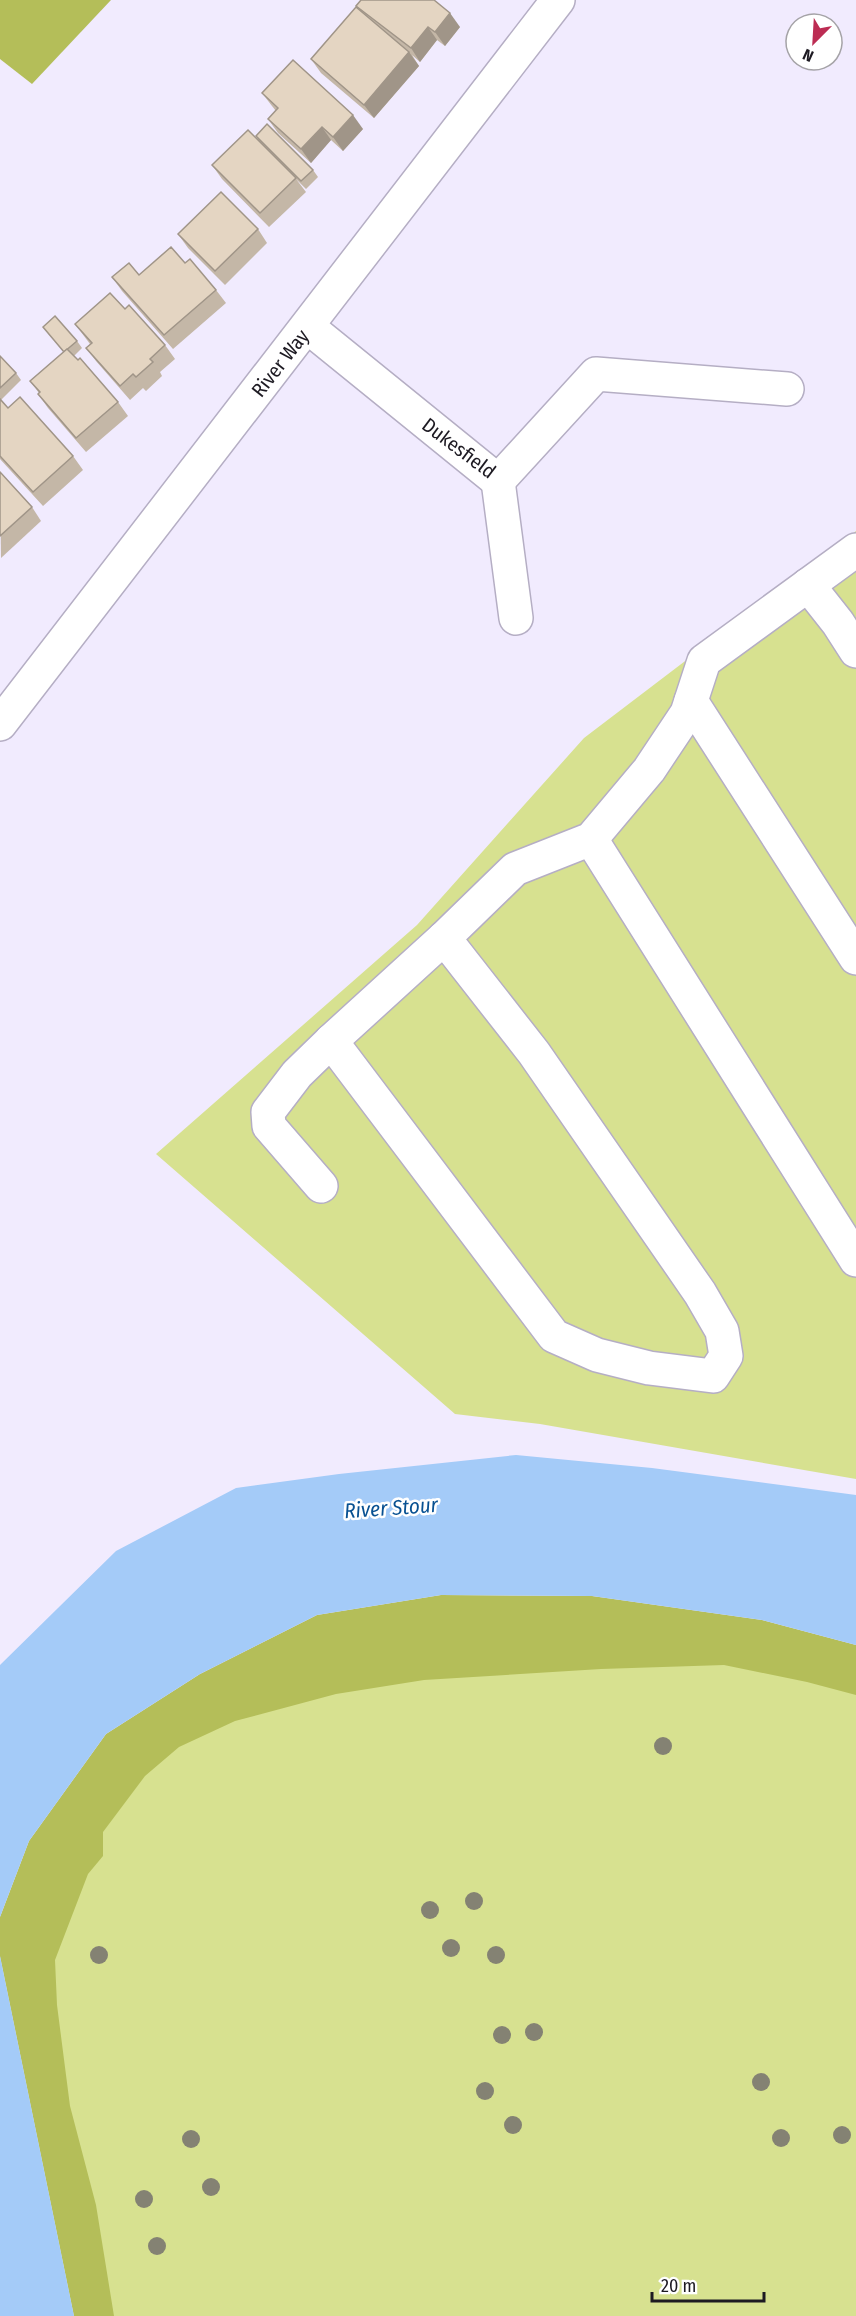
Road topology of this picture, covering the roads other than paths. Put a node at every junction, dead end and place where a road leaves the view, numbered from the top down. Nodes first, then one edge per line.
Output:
1 (558, 0) edge
2 (308, 327) junction
3 (787, 389) dead end
4 (498, 481) junction
5 (856, 550) edge
6 (808, 585) junction
7 (516, 618) dead end
8 (856, 651) edge
9 (691, 701) junction
10 (0, 724) edge
11 (591, 839) junction
12 (444, 938) junction
13 (856, 958) edge
14 (331, 1041) junction
15 (321, 1186) dead end
16 (856, 1260) edge

1 - 2 street, River Way
2 - 4 street, Dukesfield
2 - 10 street, River Way
3 - 4 street, Dukesfield
4 - 7 street
5 - 6 street
6 - 8 street
6 - 9 street
9 - 11 street
9 - 13 street
11 - 12 street
11 - 16 street
12 - 14 street
12 - 14 street
14 - 15 street

